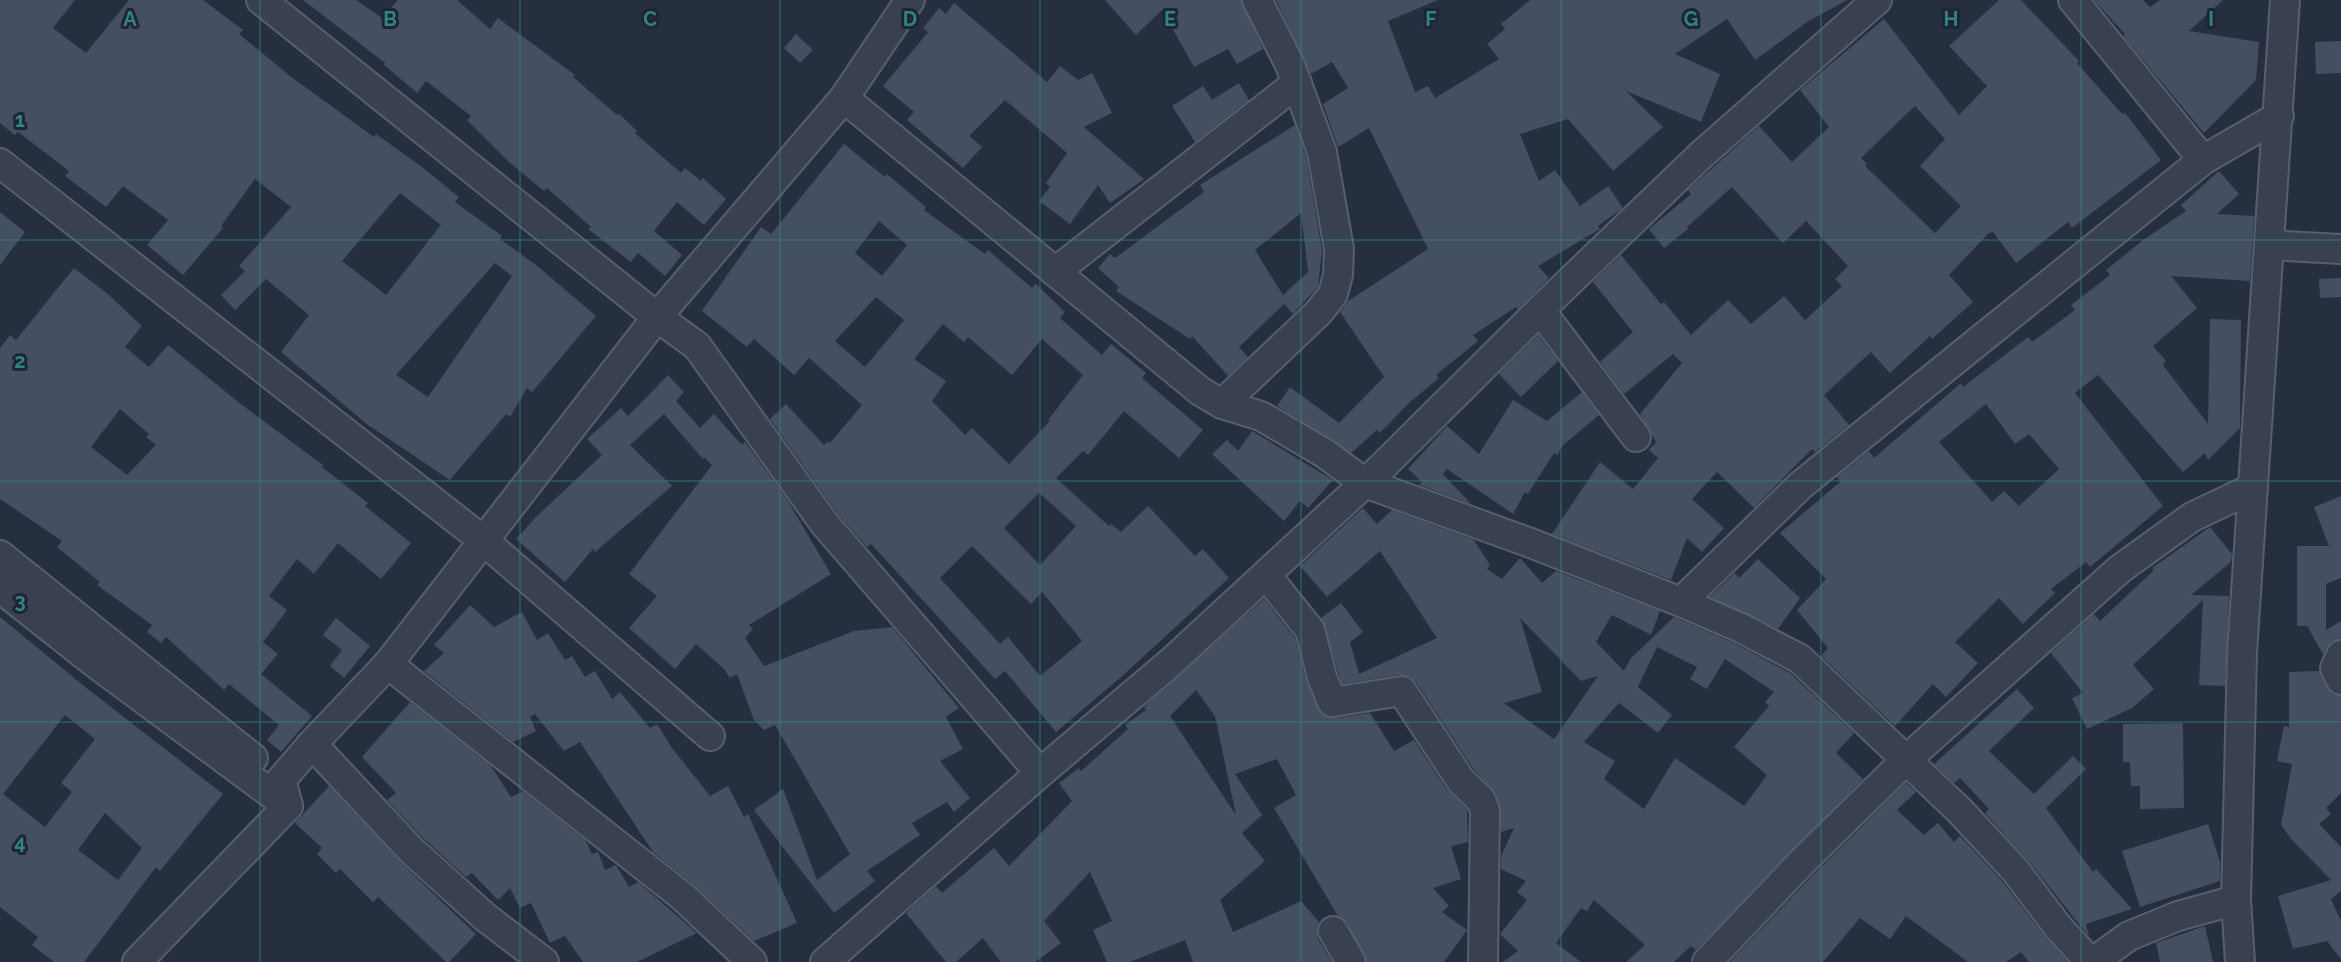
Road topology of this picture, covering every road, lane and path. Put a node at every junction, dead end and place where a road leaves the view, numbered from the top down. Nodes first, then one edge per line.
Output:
1 (261, 0) edge
2 (910, 0) edge
3 (1257, 0) edge
4 (1877, 0) edge
5 (2073, 0) edge
6 (2285, 0) edge
7 (1297, 83) junction
8 (844, 98) junction
9 (2279, 116) junction
10 (2203, 160) junction
11 (0, 163) edge
12 (2270, 245) junction
13 (2341, 249) edge
14 (1055, 272) junction
15 (1540, 310) junction
16 (657, 317) junction
17 (1222, 404) junction
18 (1636, 437) dead end
19 (1365, 483) junction
20 (2253, 488) junction
21 (484, 541) junction
22 (0, 555) edge
23 (1266, 575) junction
24 (0, 588) edge
25 (1681, 602) junction
26 (2341, 655) edge
27 (388, 664) junction
28 (2341, 680) edge
29 (710, 736) dead end
30 (312, 744) junction
31 (1906, 760) junction
32 (1040, 773) junction
33 (285, 793) junction
34 (2236, 900) junction
35 (1333, 931) dead end
36 (137, 962) edge
37 (544, 962) edge
38 (752, 962) edge
39 (825, 962) edge
40 (1351, 962) edge
41 (1483, 962) edge
42 (1707, 962) edge
43 (2091, 962) edge
44 (2240, 962) edge

1 - 16 street
2 - 8 street
3 - 7 street
4 - 15 street
5 - 10 street
6 - 9 street
7 - 14 street
7 - 17 street
8 - 14 street
8 - 16 street
9 - 10 street
9 - 12 street
10 - 25 street
11 - 21 street
12 - 13 street
12 - 20 street
14 - 17 street
15 - 18 street
15 - 19 street
16 - 21 street
16 - 32 street
17 - 19 street
19 - 23 street
19 - 25 street
20 - 31 street
20 - 34 street
21 - 27 street
21 - 29 street
22 - 33 street
23 - 32 street
23 - 41 street
24 - 33 street
25 - 31 street
26 - 28 street
27 - 30 street
27 - 38 street
30 - 33 street
30 - 37 street
31 - 42 street
31 - 43 street
32 - 39 street
33 - 36 street
34 - 43 street
34 - 44 street
35 - 40 street

